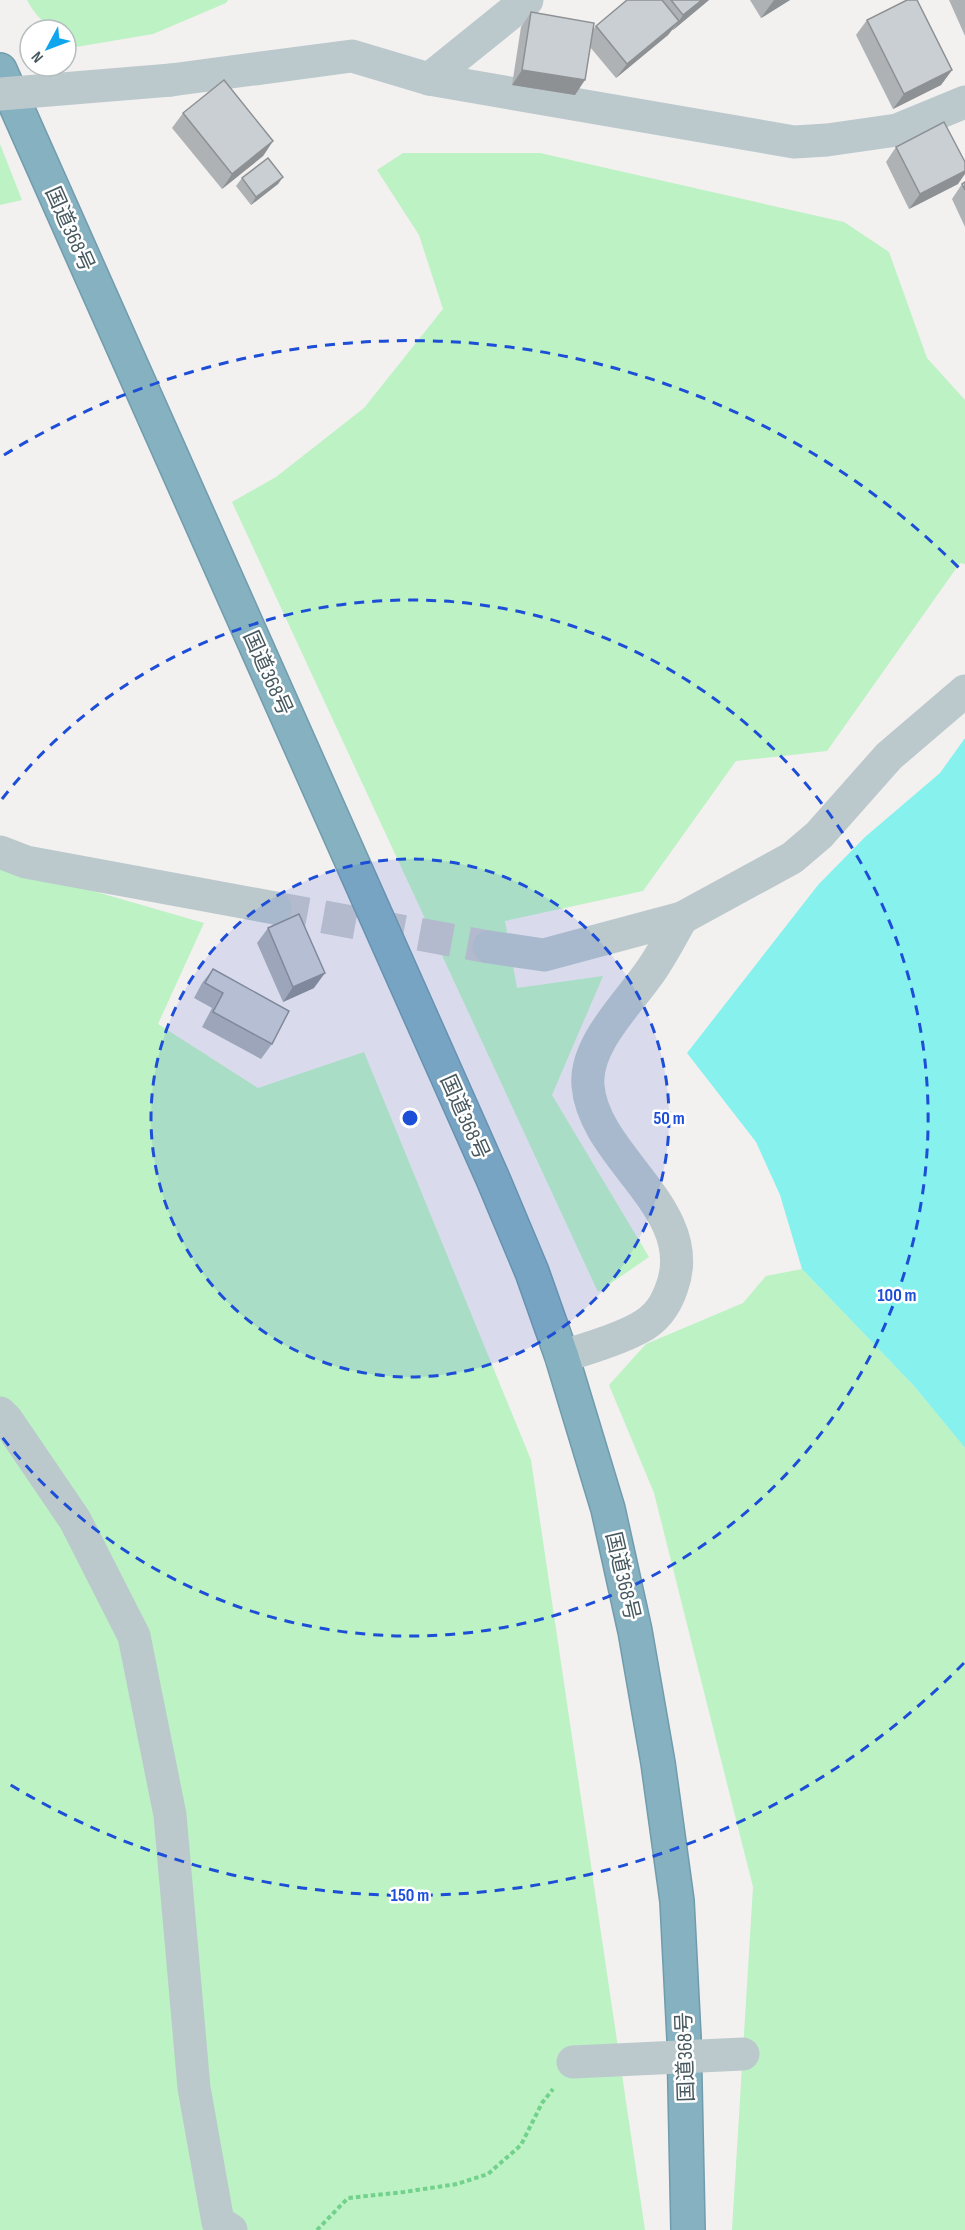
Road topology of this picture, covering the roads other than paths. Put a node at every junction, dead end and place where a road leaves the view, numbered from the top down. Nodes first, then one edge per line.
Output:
1 (527, 0) edge
2 (0, 70) edge
3 (429, 80) junction
4 (0, 94) edge
5 (965, 102) edge
6 (965, 692) edge
7 (0, 852) edge
8 (275, 908) tunnel mouth
9 (682, 918) junction
10 (489, 947) tunnel mouth
11 (562, 1357) junction
12 (0, 1413) edge
13 (743, 2054) dead end
14 (573, 2062) road end
15 (231, 2230) edge
16 (688, 2230) edge

1 - 3 street
2 - 11 highway, 国道368号
3 - 4 street, bridge
3 - 5 street
6 - 9 street
7 - 8 street
9 - 10 street
9 - 11 street
11 - 16 highway, 国道368号
12 - 15 street
13 - 14 street, bridge

